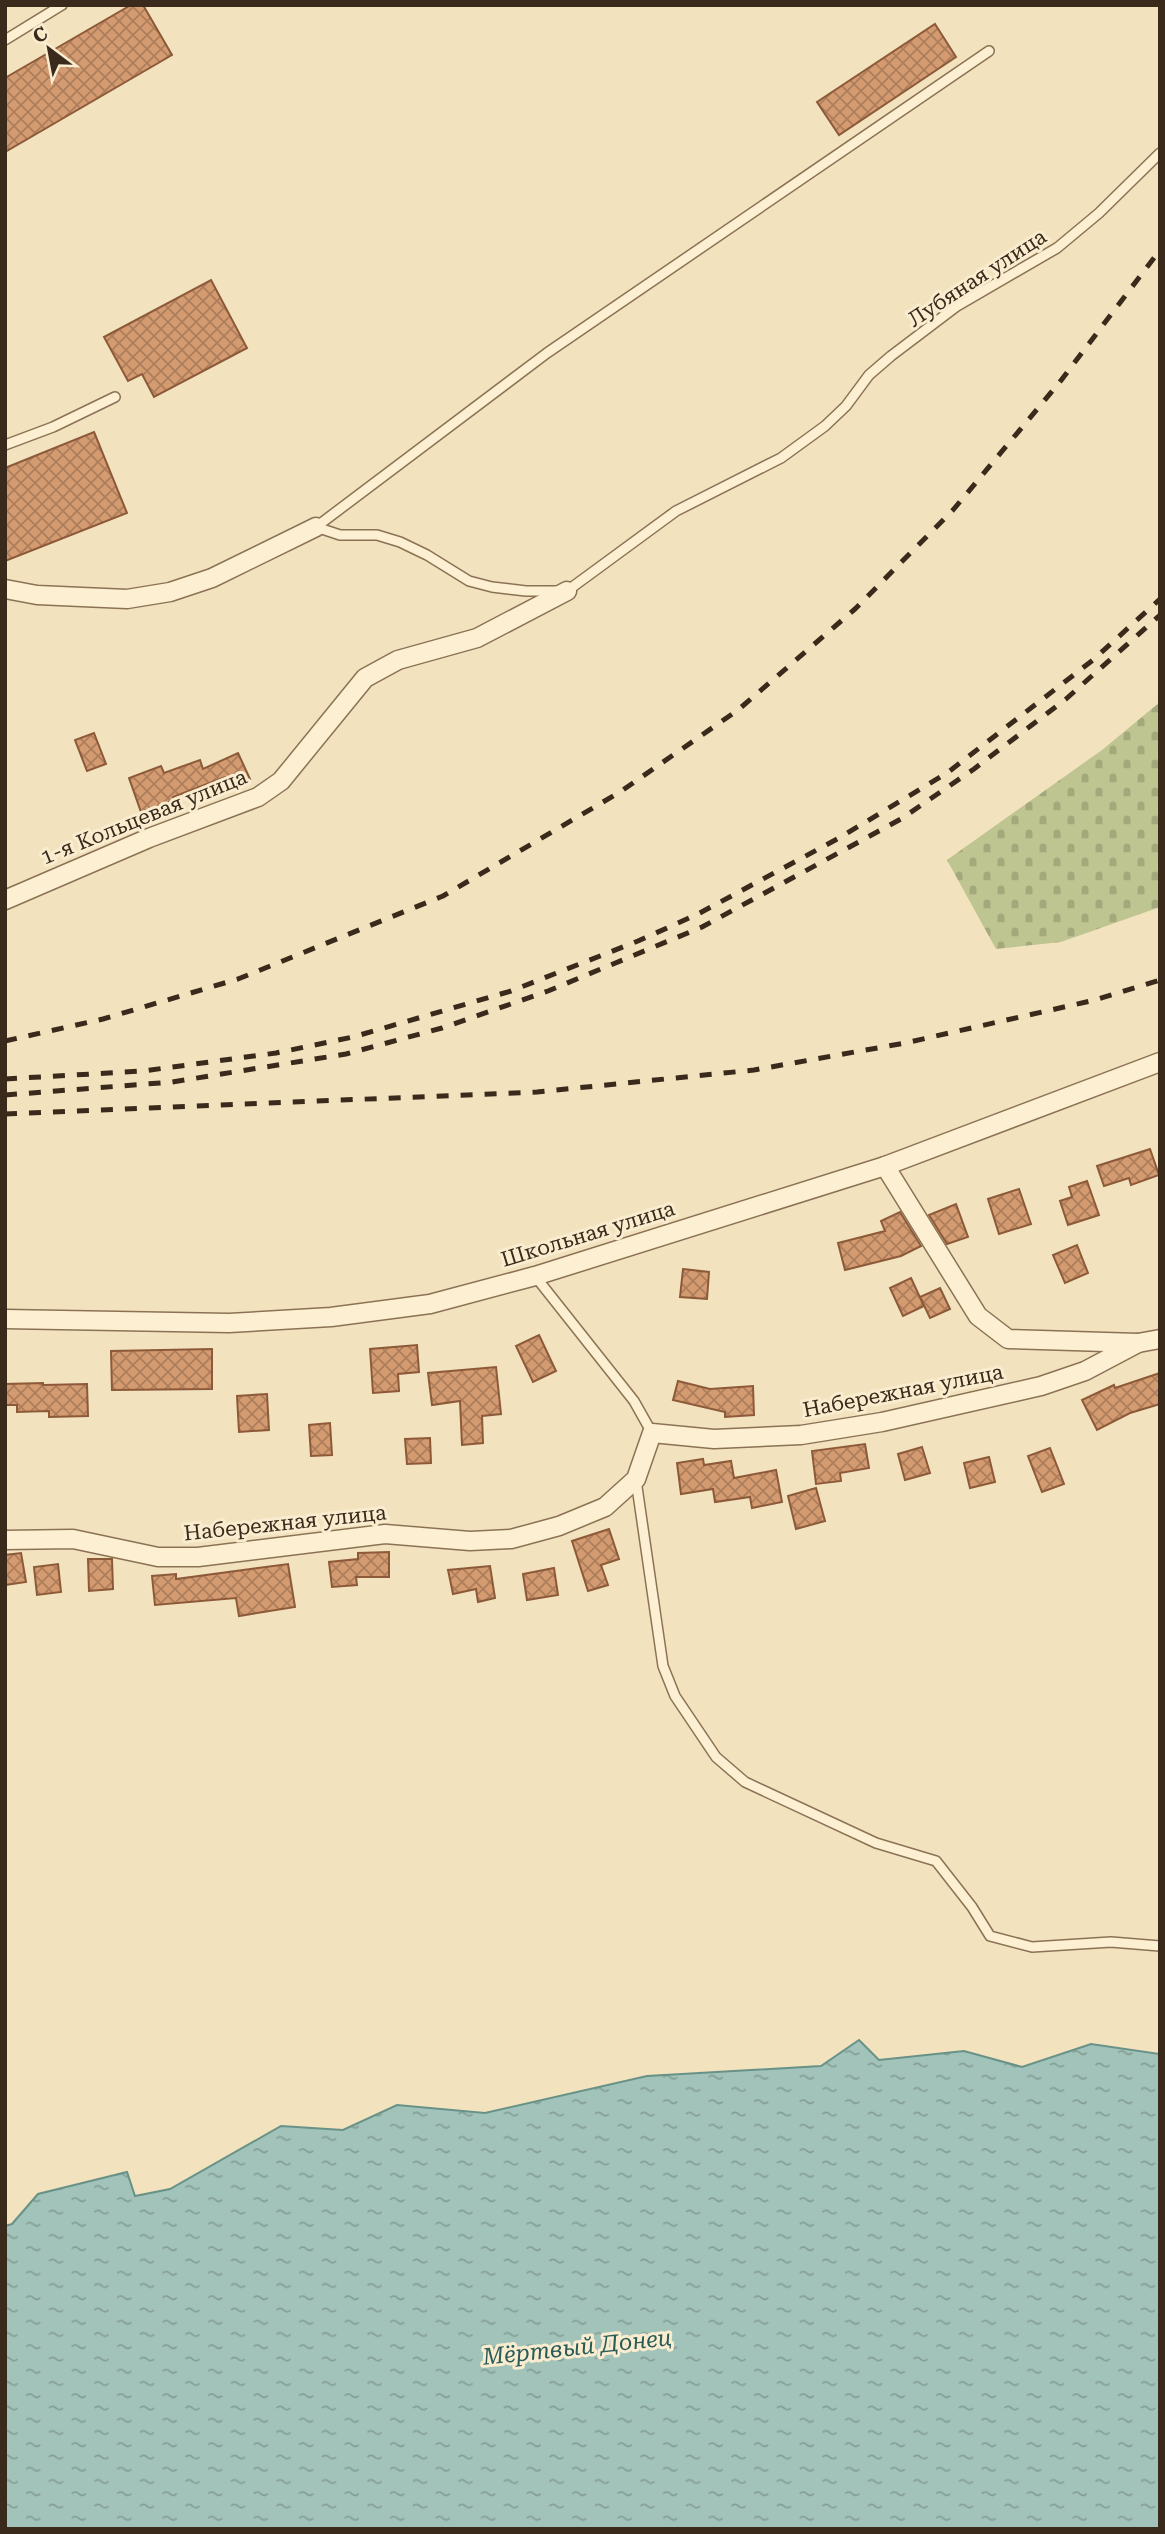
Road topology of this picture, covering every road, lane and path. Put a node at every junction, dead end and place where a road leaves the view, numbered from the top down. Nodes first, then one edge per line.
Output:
1 (62, 5) edge
2 (5, 40) edge
3 (989, 51) dead end
4 (1160, 153) edge
5 (115, 397) dead end
6 (5, 445) edge
7 (316, 527) junction
8 (5, 589) edge
9 (568, 591) junction
10 (5, 900) edge
11 (1160, 1062) edge
12 (885, 1166) junction
13 (535, 1276) junction
14 (5, 1319) edge
15 (1160, 1339) edge
16 (1138, 1343) junction
17 (652, 1433) junction
18 (636, 1479) junction
19 (5, 1540) edge
20 (1160, 1946) edge

1 - 2 lane
3 - 7 lane
4 - 9 lane, Лубяная улица
5 - 6 lane
7 - 8 street
7 - 9 lane
9 - 10 street, 1-я Кольцевая улица
11 - 12 street, Школьная улица
12 - 13 street, Школьная улица
12 - 16 street, Набережная улица
13 - 14 street, Школьная улица
13 - 17 lane
15 - 16 street, Набережная улица
16 - 17 street, Набережная улица
17 - 18 street, Набережная улица
18 - 19 street, Набережная улица
18 - 20 lane

